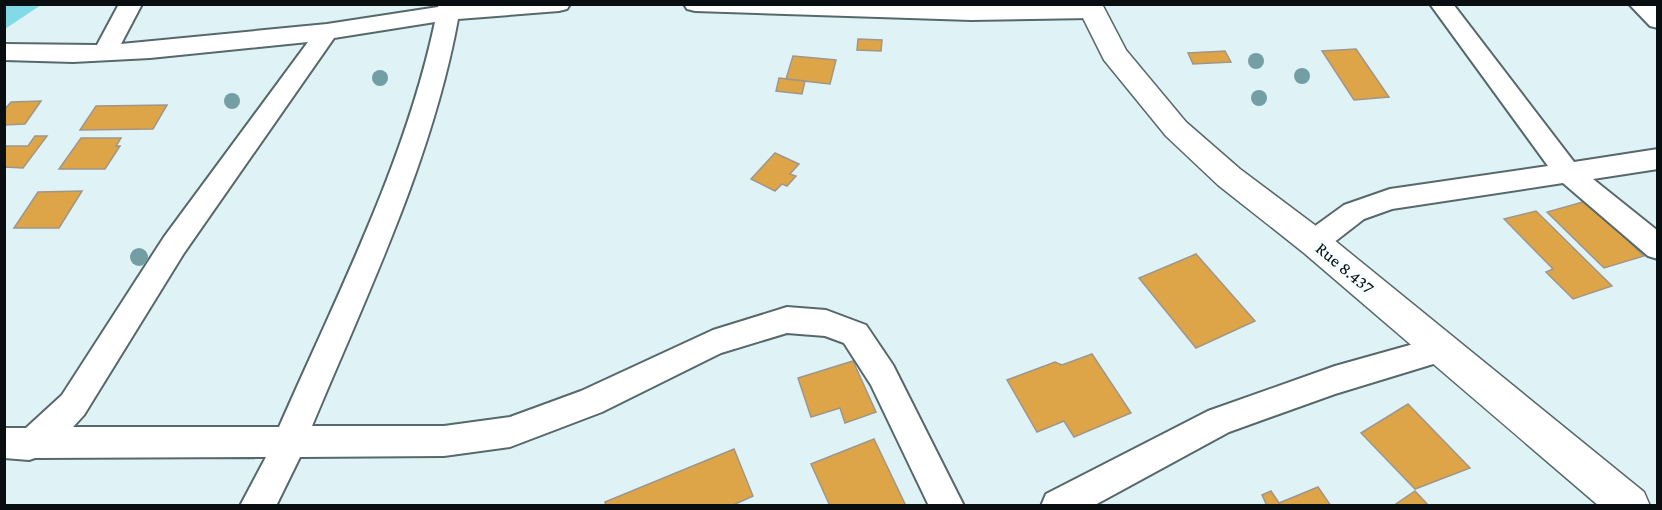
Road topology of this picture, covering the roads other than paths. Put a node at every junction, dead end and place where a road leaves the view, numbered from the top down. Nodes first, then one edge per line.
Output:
1 (131, 4) edge
2 (559, 4) edge
3 (695, 4) edge
4 (1441, 4) edge
5 (1640, 4) edge
6 (1090, 8) edge
7 (449, 9) edge
8 (1658, 21) edge
9 (327, 32) junction
10 (4, 52) edge
11 (105, 52) junction
12 (1658, 159) edge
13 (1566, 171) junction
14 (1314, 242) junction
15 (1658, 248) edge
16 (1442, 349) junction
17 (290, 441) junction
18 (19, 442) edge
19 (4, 462) edge
20 (257, 506) edge
21 (947, 506) edge
22 (1058, 506) edge
23 (1630, 506) edge

1 - 11 street
2 - 7 street
3 - 6 street
4 - 13 street
5 - 8 street
6 - 14 main road, Rue 8.437
7 - 9 street
7 - 17 street
9 - 11 street
9 - 18 street
10 - 11 street
12 - 13 street
13 - 14 street
13 - 15 street
14 - 16 main road, Rue 8.437
16 - 22 street
16 - 23 main road, Rue 8.437
17 - 18 street
17 - 20 street
17 - 21 street
18 - 19 street

